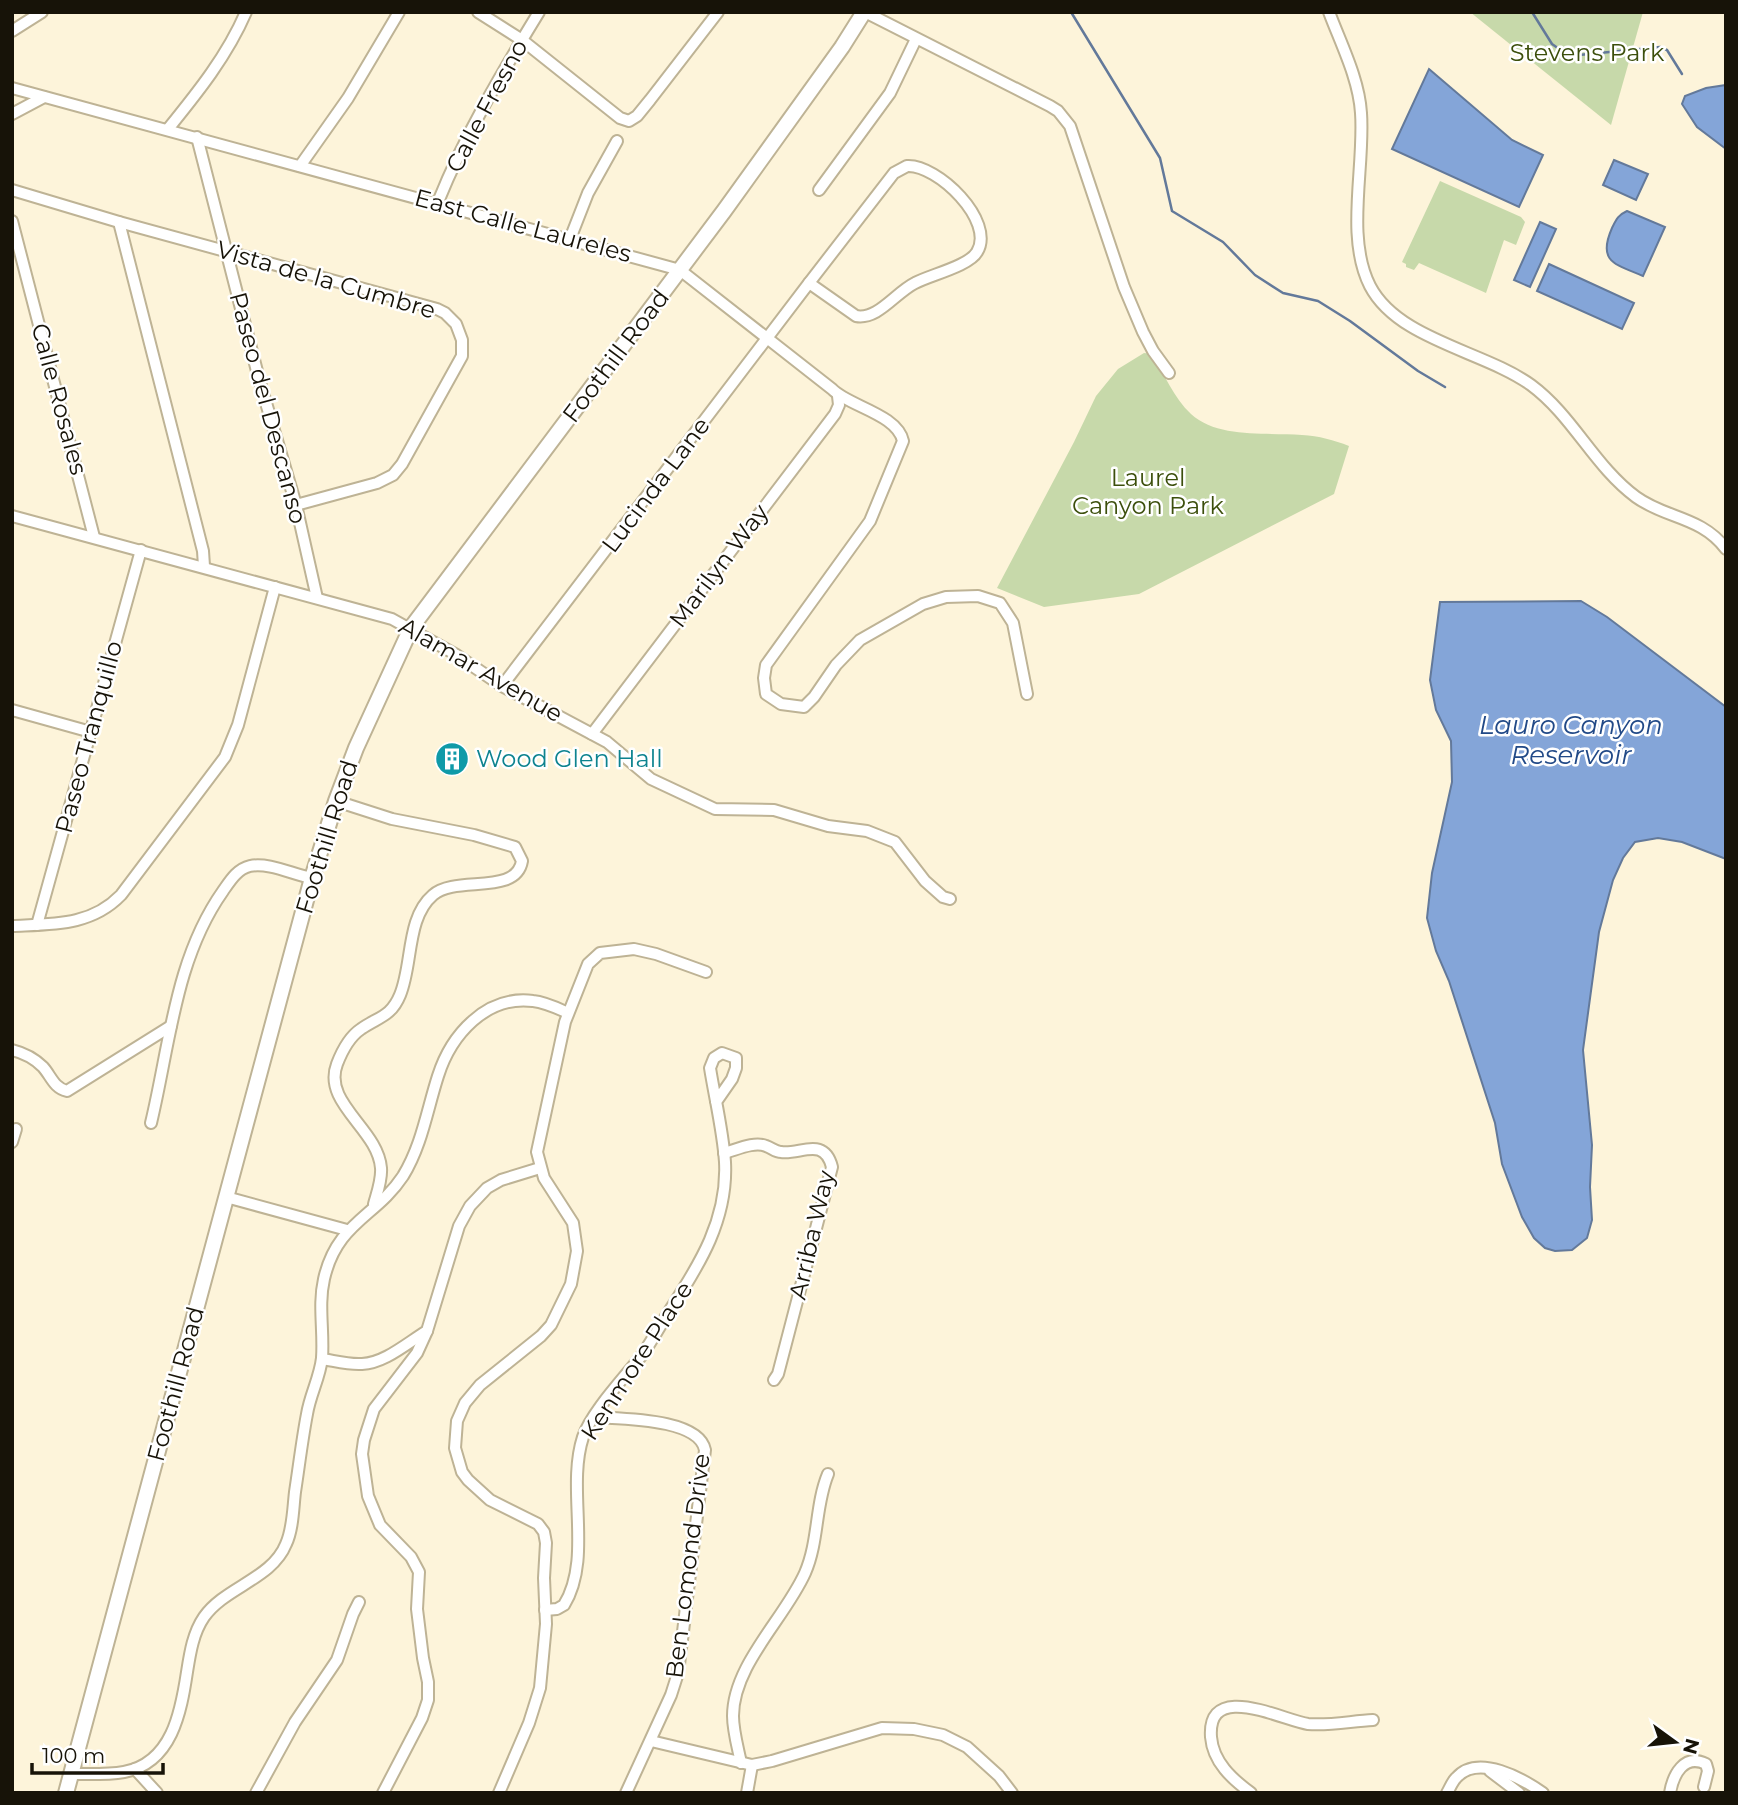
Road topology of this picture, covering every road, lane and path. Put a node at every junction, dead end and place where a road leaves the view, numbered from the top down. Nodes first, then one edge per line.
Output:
1 (42, 12) edge
2 (246, 12) edge
3 (399, 12) edge
4 (478, 12) edge
5 (539, 12) edge
6 (718, 12) edge
7 (864, 12) edge
8 (1329, 12) edge
9 (12, 31) edge
10 (916, 39) junction
11 (522, 40) junction
12 (12, 88) edge
13 (44, 97) junction
14 (12, 114) edge
15 (169, 129) junction
16 (197, 137) junction
17 (617, 141) dead end
18 (300, 166) junction
19 (12, 190) edge
20 (818, 190) dead end
21 (438, 202) junction
22 (12, 221) edge
23 (120, 222) junction
24 (570, 239) junction
25 (225, 251) junction
26 (680, 270) junction
27 (809, 283) junction
28 (767, 338) junction
29 (1169, 373) dead end
30 (838, 396) junction
31 (296, 505) junction
32 (12, 516) edge
33 (94, 537) junction
34 (141, 550) junction
35 (1726, 550) edge
36 (204, 566) junction
37 (275, 587) junction
38 (317, 598) junction
39 (411, 628) junction
40 (502, 686) junction
41 (1027, 694) dead end
42 (12, 710) edge
43 (91, 732) junction
44 (593, 734) junction
45 (335, 801) junction
46 (312, 878) junction
47 (950, 899) dead end
48 (37, 925) junction
49 (12, 926) edge
50 (706, 972) dead end
51 (568, 1013) junction
52 (170, 1026) junction
53 (12, 1050) edge
54 (716, 1102) dead end
55 (151, 1123) dead end
56 (16, 1129) dead end
57 (12, 1142) edge
58 (723, 1153) junction
59 (540, 1168) junction
60 (226, 1197) junction
61 (373, 1207) junction
62 (347, 1230) junction
63 (427, 1331) junction
64 (322, 1359) junction
65 (774, 1380) dead end
66 (595, 1416) junction
67 (828, 1474) dead end
68 (359, 1602) dead end
69 (545, 1610) junction
70 (1373, 1720) dead end
71 (651, 1741) junction
72 (746, 1764) junction
73 (135, 1769) junction
74 (1488, 1769) junction
75 (71, 1774) junction
76 (1704, 1787) dead end
77 (66, 1793) edge
78 (157, 1793) edge
79 (256, 1793) edge
80 (383, 1793) edge
81 (499, 1793) edge
82 (626, 1793) edge
83 (747, 1793) edge
84 (1012, 1793) edge
85 (1251, 1793) edge
86 (1447, 1793) edge
87 (1519, 1793) edge
88 (1543, 1793) edge
89 (1670, 1793) edge

1 - 9 street
2 - 15 street
3 - 18 street
4 - 11 street
5 - 11 street, Calle Fresno
6 - 11 street
7 - 10 street
7 - 26 main road, Foothill Road
8 - 35 street
10 - 20 street
10 - 29 street
11 - 21 street, Calle Fresno
12 - 13 street, East Calle Laureles
13 - 14 street
13 - 15 street, East Calle Laureles
15 - 16 street, East Calle Laureles
16 - 18 street, East Calle Laureles
16 - 25 street, Paseo del Descanso
17 - 24 street
18 - 21 street, East Calle Laureles
19 - 23 street, Vista de la Cumbre
21 - 24 street, East Calle Laureles
22 - 33 street, Calle Rosales
23 - 25 street, Vista de la Cumbre
23 - 36 street
24 - 26 street, East Calle Laureles
25 - 31 street, Paseo del Descanso
25 - 31 street, Vista de la Cumbre
26 - 28 street, East Calle Laureles
26 - 39 main road, Foothill Road
27 - 27 street, Lucinda Lane
27 - 28 street, Lucinda Lane
28 - 30 street, East Calle Laureles
28 - 40 street, Lucinda Lane
30 - 41 street, East Calle Laureles
30 - 44 street, Marilyn Way
31 - 38 street, Paseo del Descanso
32 - 33 street, Alamar Avenue
33 - 34 street, Alamar Avenue
34 - 36 street, Alamar Avenue
34 - 43 street, Paseo Tranquillo
36 - 37 street, Alamar Avenue
37 - 38 street, Alamar Avenue
37 - 48 street
38 - 39 street, Alamar Avenue
39 - 40 street, Alamar Avenue
39 - 45 main road, Foothill Road
40 - 44 street, Alamar Avenue
42 - 43 street
43 - 48 street, Paseo Tranquillo
44 - 47 street, Alamar Avenue
45 - 46 main road, Foothill Road
45 - 61 street
46 - 52 street
46 - 60 main road, Foothill Road
48 - 49 street
50 - 51 street
51 - 59 street
51 - 61 street
52 - 53 street
52 - 55 street
54 - 58 street, Kenmore Place
56 - 57 street
58 - 65 street, Arriba Way
58 - 66 street, Kenmore Place
59 - 63 street
59 - 69 street
60 - 62 street
60 - 75 main road, Foothill Road
61 - 62 street
62 - 64 street
63 - 64 street
63 - 80 street
64 - 73 street
66 - 69 street, Kenmore Place
66 - 71 street, Ben Lomond Drive
67 - 72 street
68 - 79 street
69 - 81 street
70 - 85 street
71 - 72 street
71 - 82 street, Ben Lomond Drive
72 - 83 street
72 - 84 street
73 - 75 street
73 - 78 street
74 - 86 street
74 - 87 street
74 - 88 street
75 - 77 main road, Foothill Road
76 - 89 street

